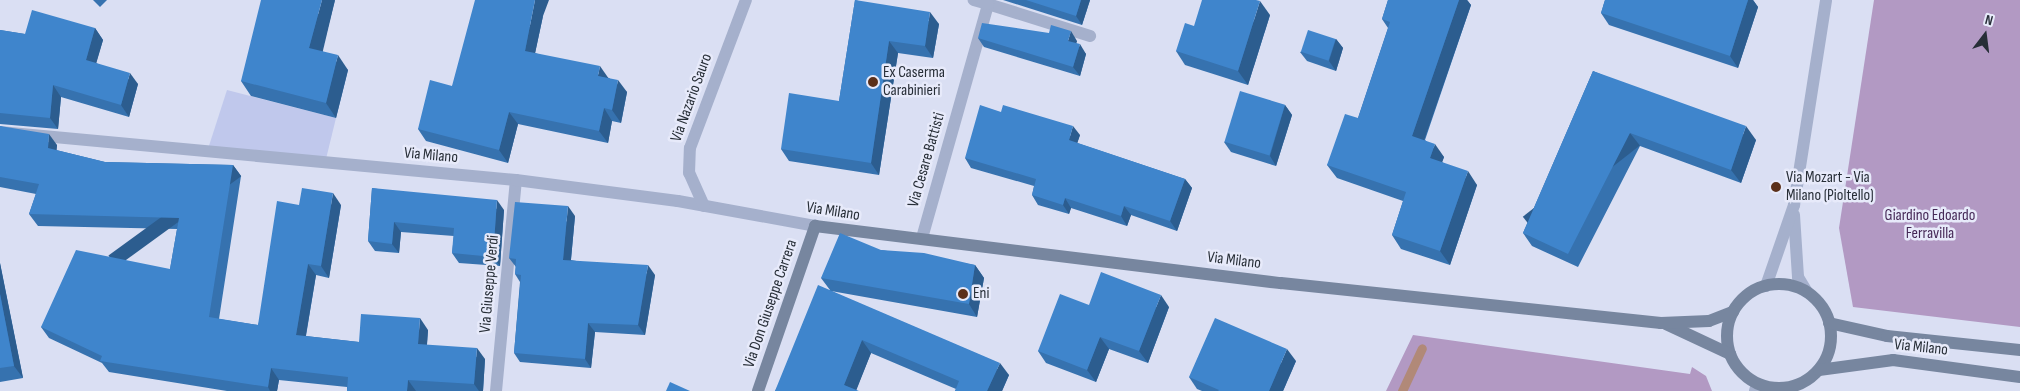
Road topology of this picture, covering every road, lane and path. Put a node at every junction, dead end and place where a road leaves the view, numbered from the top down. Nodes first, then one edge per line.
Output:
1 (746, 0) edge
2 (974, 0) edge
3 (1826, 0) edge
4 (988, 4) junction
5 (1090, 36) dead end
6 (0, 132) edge
7 (516, 180) junction
8 (1794, 205) junction
9 (704, 206) junction
10 (814, 226) junction
11 (922, 238) junction
12 (1766, 286) junction
13 (1807, 292) junction
14 (1733, 312) junction
15 (1661, 323) junction
16 (1829, 323) junction
17 (2020, 350) edge
18 (1730, 354) junction
19 (1819, 370) junction
20 (2020, 377) edge
21 (1756, 387) edge
22 (496, 391) edge
23 (758, 391) edge

1 - 9 street, Via Nazario Sauro
2 - 4 street
3 - 8 street
4 - 5 street
4 - 11 street, Via Cesare Battisti
6 - 7 street, Via Milano
7 - 9 street, Via Milano
7 - 22 street, Via Giuseppe Verdi
8 - 12 street
8 - 13 street
9 - 10 street, Via Milano
10 - 11 street, Via Milano
10 - 23 street, Via Don Giuseppe Carrera
11 - 15 street, Via Milano
12 - 13 street
12 - 14 street
13 - 16 street
14 - 15 street, Via Milano
14 - 18 street
15 - 18 street, Via Milano
16 - 17 street, Via Milano
16 - 19 street
18 - 21 street
19 - 20 street, Via Milano
19 - 21 street

